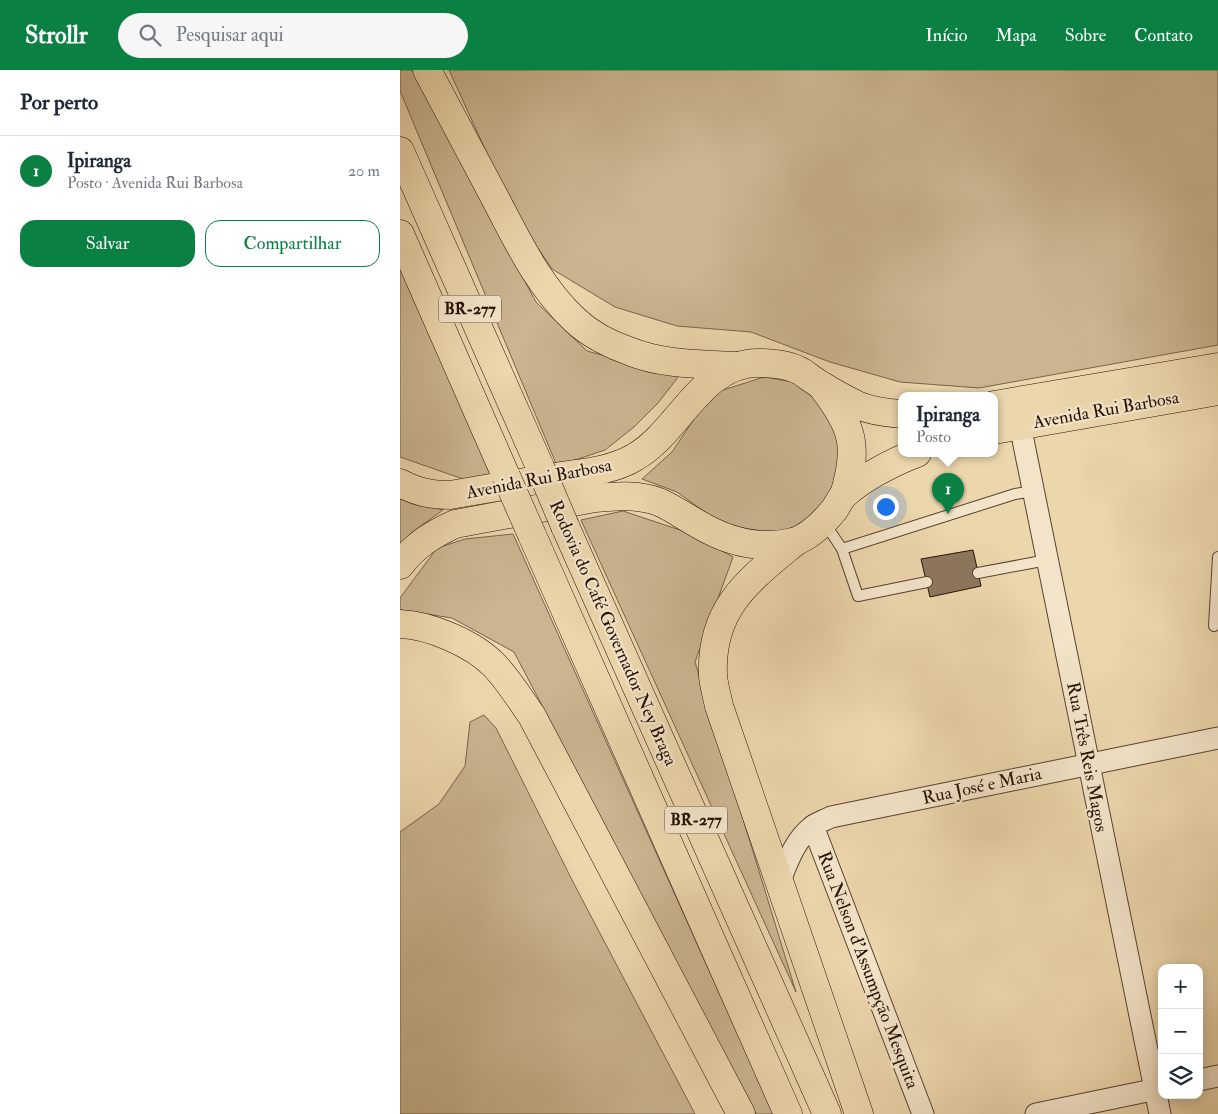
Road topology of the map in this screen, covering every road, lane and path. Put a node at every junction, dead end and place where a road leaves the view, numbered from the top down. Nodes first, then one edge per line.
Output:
1 (427, 70) edge
2 (400, 151) edge
3 (400, 234) edge
4 (738, 366) junction
5 (1218, 367) edge
6 (821, 386) junction
7 (1218, 391) edge
8 (998, 404) edge
9 (898, 414) edge
10 (1007, 427) edge
11 (906, 457) edge
12 (400, 483) edge
13 (1033, 491) junction
14 (844, 495) junction
15 (824, 521) junction
16 (795, 542) junction
17 (842, 549) junction
18 (1218, 557) edge
19 (1048, 560) junction
20 (400, 565) edge
21 (978, 573) dead end
22 (927, 582) dead end
23 (400, 624) edge
24 (1214, 626) dead end
25 (1218, 738) edge
26 (1089, 764) junction
27 (813, 826) junction
28 (779, 883) junction
29 (1218, 1076) edge
30 (1203, 1079) edge
31 (1158, 1088) edge
32 (1159, 1099) edge
33 (741, 1114) edge
34 (788, 1114) edge
35 (827, 1114) edge
36 (859, 1114) edge
37 (923, 1114) edge
38 (1036, 1114) edge
39 (1160, 1114) edge

1 - 4 main road
2 - 35 main road, Rodovia do Café Governador Ney Braga / BR-277, bridge
3 - 34 main road, Rodovia do Café Governador Ney Braga / BR-277, bridge
4 - 6 main road, Avenida Rui Barbosa
4 - 12 main road, Avenida Rui Barbosa
5 - 8 main road, Avenida Rui Barbosa
6 - 9 main road, Avenida Rui Barbosa
6 - 14 main road
7 - 10 main road, Avenida Rui Barbosa
10 - 13 street, Rua Três Reis Magos
11 - 14 main road, Avenida Rui Barbosa
13 - 17 lane
13 - 19 street, Rua Três Reis Magos
14 - 15 main road, Avenida Rui Barbosa
15 - 16 main road, Avenida Rui Barbosa
15 - 17 lane
16 - 20 main road, Avenida Rui Barbosa
16 - 28 main road
17 - 22 lane
18 - 24 lane
19 - 21 lane
19 - 26 street, Rua Três Reis Magos
23 - 33 main road
25 - 26 street, Rua José e Maria
26 - 27 street, Rua José e Maria
26 - 31 street, Rua Três Reis Magos
27 - 28 street, Rua José e Maria
27 - 37 street, Rua Nelson d'Assumpção Mesquita
28 - 36 main road
29 - 30 street
31 - 38 street
32 - 39 street, Rua Três Reis Magos

